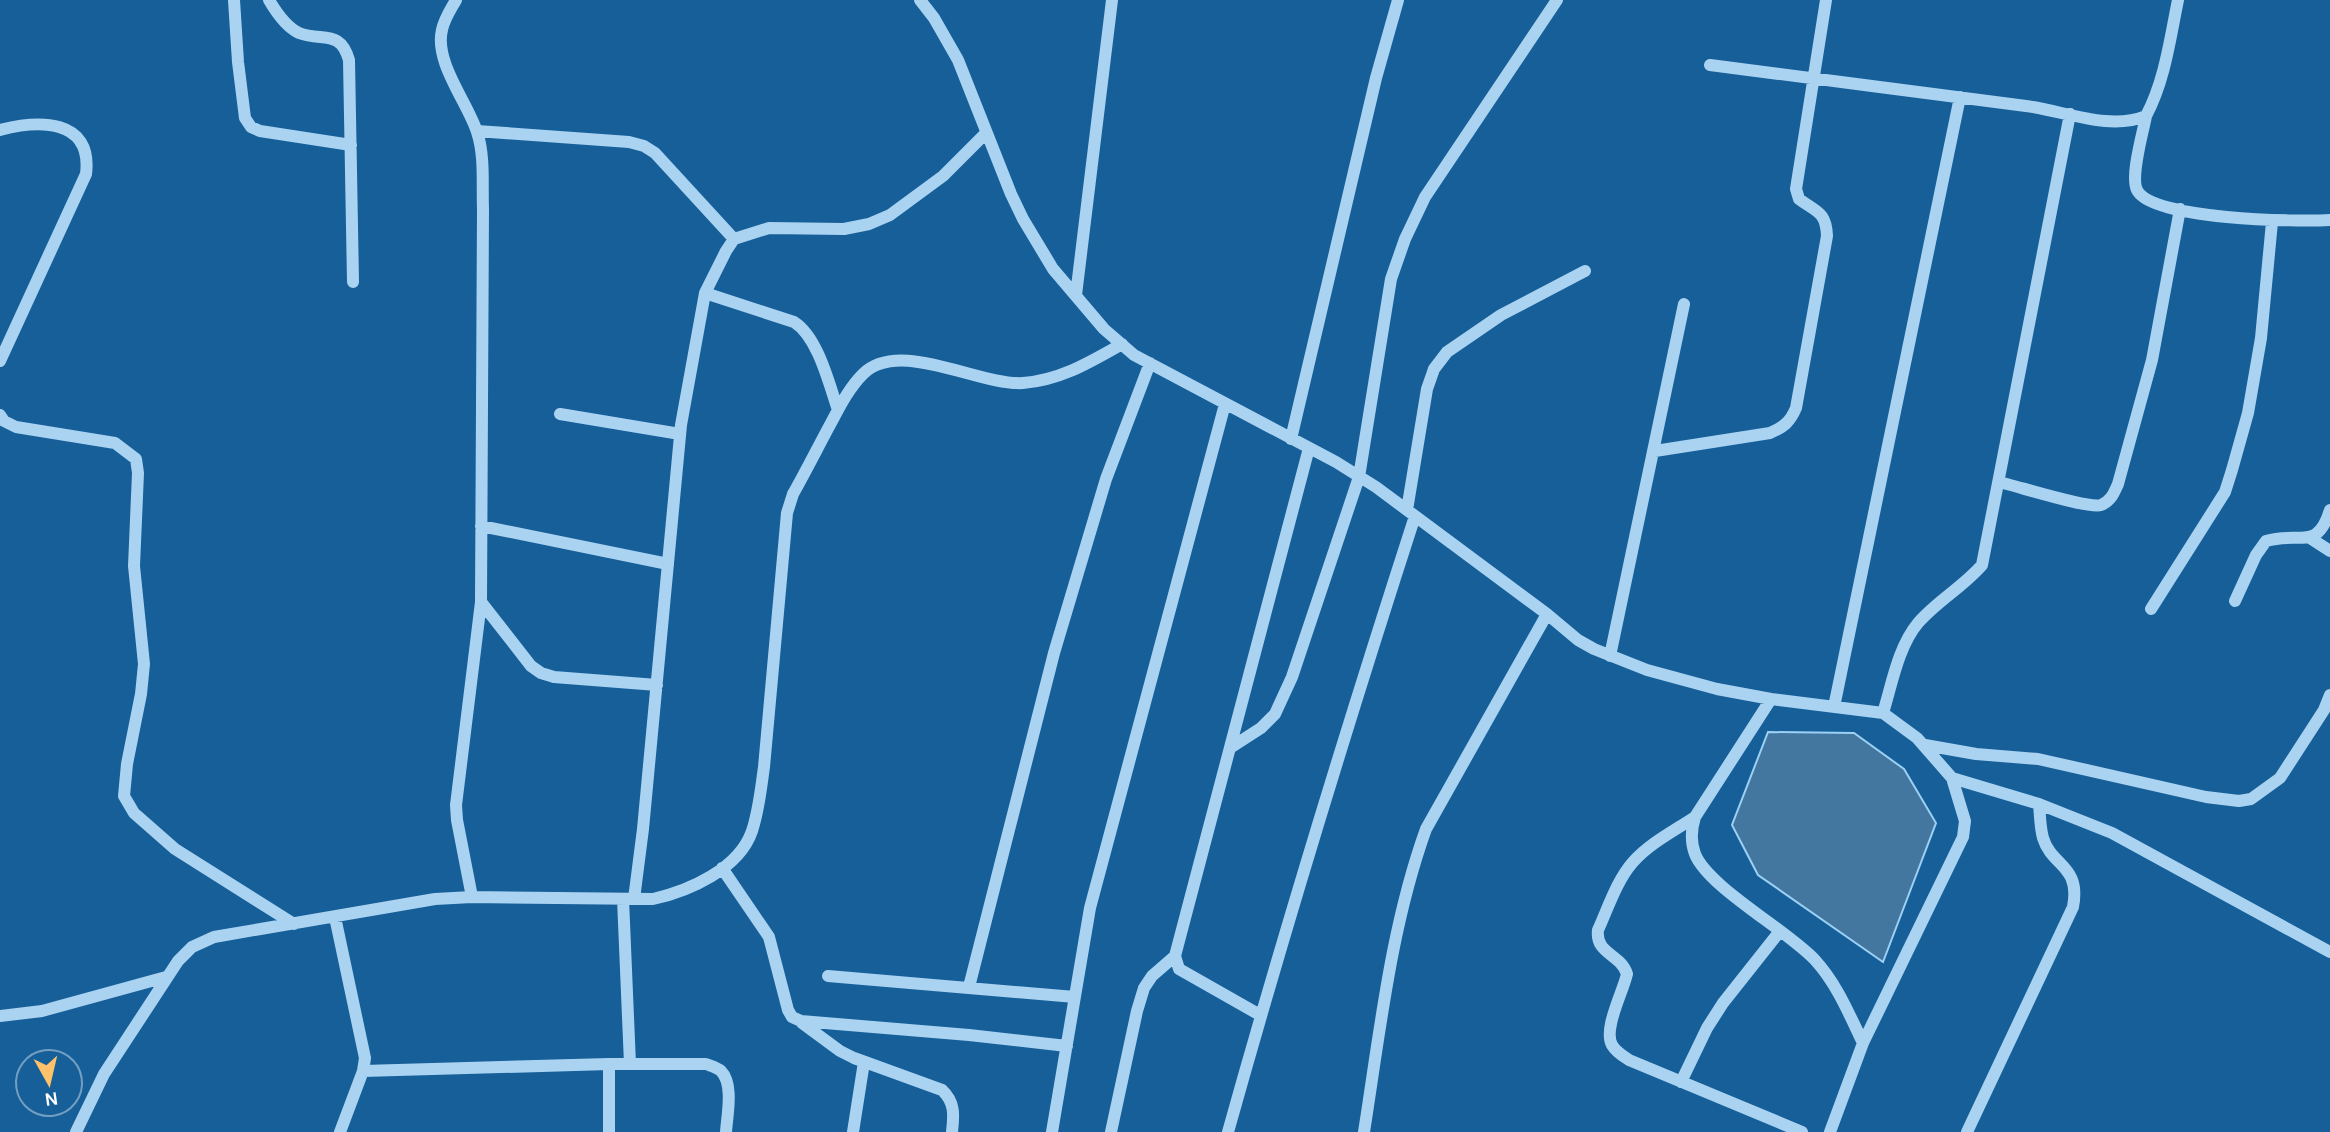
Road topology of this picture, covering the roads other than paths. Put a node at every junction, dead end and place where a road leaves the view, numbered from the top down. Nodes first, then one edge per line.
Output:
1 (234, 0) edge
2 (269, 0) edge
3 (456, 0) edge
4 (919, 0) edge
5 (1112, 0) edge
6 (1398, 0) edge
7 (1557, 0) edge
8 (1826, 0) edge
9 (2178, 0) edge
10 (1710, 65) dead end
11 (1813, 78) junction
12 (1960, 97) junction
13 (2070, 114) junction
14 (2146, 116) junction
15 (0, 130) edge
16 (477, 131) junction
17 (986, 133) junction
18 (351, 145) junction
19 (2180, 209) junction
20 (2330, 220) edge
21 (2272, 222) junction
22 (734, 239) junction
23 (1585, 271) dead end
24 (353, 282) dead end
25 (705, 293) junction
26 (1076, 295) junction
27 (1684, 304) dead end
28 (1122, 344) junction
29 (1, 355) edge
30 (1150, 363) junction
31 (1225, 404) junction
32 (838, 410) junction
33 (560, 414) dead end
34 (0, 415) edge
35 (680, 434) junction
36 (1291, 439) junction
37 (1309, 448) junction
38 (1655, 451) junction
39 (1359, 477) junction
40 (1999, 482) junction
41 (2330, 510) edge
42 (1411, 513) junction
43 (481, 526) junction
44 (2310, 538) junction
45 (2330, 551) edge
46 (668, 564) junction
47 (2235, 601) dead end
48 (481, 603) junction
49 (2151, 609) dead end
50 (1547, 614) junction
51 (1610, 656) junction
52 (657, 685) junction
53 (2330, 695) edge
54 (1772, 699) junction
55 (1835, 707) junction
56 (1883, 713) junction
57 (1925, 745) junction
58 (1230, 748) junction
59 (1952, 778) junction
60 (2039, 804) junction
61 (1695, 817) junction
62 (722, 868) junction
63 (472, 897) junction
64 (628, 899) junction
65 (335, 917) junction
66 (294, 924) junction
67 (1780, 930) junction
68 (2330, 952) edge
69 (1175, 956) junction
70 (828, 976) dead end
71 (166, 978) junction
72 (969, 987) junction
73 (1075, 997) junction
74 (1260, 1015) junction
75 (0, 1016) edge
76 (801, 1021) junction
77 (1863, 1043) junction
78 (1067, 1046) junction
79 (864, 1062) junction
80 (609, 1064) junction
81 (630, 1064) junction
82 (363, 1071) junction
83 (1681, 1082) junction
84 (76, 1132) edge
85 (340, 1132) edge
86 (609, 1132) edge
87 (726, 1132) edge
88 (853, 1132) edge
89 (952, 1132) edge
90 (1052, 1132) edge
91 (1111, 1132) edge
92 (1228, 1132) edge
93 (1364, 1132) edge
94 (1802, 1132) edge
95 (1830, 1132) edge
96 (1968, 1132) edge

1 - 18 street
2 - 18 street
3 - 16 street
4 - 17 street
5 - 26 street
6 - 36 street
7 - 39 street
8 - 11 street
9 - 14 street
10 - 11 street
11 - 12 street
11 - 38 street
12 - 13 street
12 - 55 street
13 - 14 street
13 - 40 street
14 - 19 street
15 - 29 street
16 - 22 street
16 - 43 street
17 - 22 street
17 - 26 street
18 - 24 street
19 - 21 street
19 - 40 street
20 - 21 street
21 - 49 street
22 - 25 street
23 - 42 street
25 - 32 street
25 - 35 street
26 - 28 street
27 - 38 street
28 - 30 street
28 - 32 street
30 - 31 street
30 - 72 street
31 - 36 street
31 - 73 street
32 - 62 street
33 - 35 street
34 - 66 street
35 - 46 street
36 - 37 street
37 - 39 street
37 - 58 street
38 - 51 street
39 - 42 street
39 - 58 street
40 - 56 street
41 - 44 street
42 - 50 street
42 - 74 street
43 - 46 street
43 - 48 street
44 - 45 street
44 - 47 street
46 - 52 street
48 - 52 street
48 - 63 street
50 - 51 street
50 - 93 street
51 - 54 street
52 - 64 street
53 - 57 street
54 - 55 street
54 - 61 street
55 - 56 street
56 - 57 street
57 - 59 street
58 - 69 street
59 - 60 street
59 - 77 street
60 - 68 street
60 - 96 street
61 - 67 street
61 - 83 street
62 - 64 street
62 - 76 street
63 - 64 street
63 - 65 street
64 - 81 street
65 - 66 street
65 - 82 street
66 - 71 street
67 - 77 street
67 - 83 street
69 - 74 street
69 - 91 street
70 - 72 street
71 - 75 street
71 - 84 street
72 - 73 street
73 - 78 street
74 - 92 street
76 - 78 street
76 - 79 street
77 - 95 street
78 - 90 street
79 - 88 street
79 - 89 street
80 - 81 street
80 - 82 street
80 - 86 street
81 - 87 street
82 - 85 street
83 - 94 street

